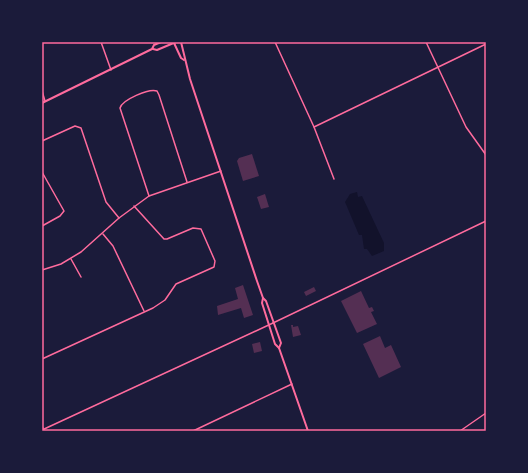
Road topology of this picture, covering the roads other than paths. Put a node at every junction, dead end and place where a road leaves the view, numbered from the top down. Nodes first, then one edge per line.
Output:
1 (101, 42) edge
2 (161, 42) edge
3 (175, 42) edge
4 (181, 42) edge
5 (275, 42) edge
6 (426, 42) edge
7 (486, 44) edge
8 (152, 49) junction
9 (185, 60) junction
10 (438, 68) junction
11 (111, 70) junction
12 (42, 91) edge
13 (45, 101) junction
14 (42, 103) edge
15 (314, 127) junction
16 (42, 142) edge
17 (486, 155) edge
18 (221, 171) junction
19 (42, 172) edge
20 (334, 179) dead end
21 (187, 182) junction
22 (149, 196) junction
23 (134, 206) junction
24 (119, 218) junction
25 (486, 221) edge
26 (42, 226) edge
27 (103, 234) junction
28 (70, 259) junction
29 (42, 270) edge
30 (81, 277) dead end
31 (263, 298) junction
32 (144, 311) junction
33 (273, 322) junction
34 (268, 325) junction
35 (279, 348) junction
36 (42, 359) edge
37 (292, 384) junction
38 (486, 413) edge
39 (42, 426) edge
40 (43, 430) edge
41 (192, 431) edge
42 (308, 431) edge
43 (460, 431) edge

1 - 11 street
2 - 8 main road
3 - 8 main road
3 - 9 main road
4 - 9 main road
5 - 15 street
6 - 10 street
7 - 10 street
8 - 11 main road
9 - 18 main road
10 - 15 street
10 - 17 street
11 - 13 main road
12 - 13 street
13 - 14 main road
15 - 20 street
16 - 24 street
18 - 21 street
18 - 31 main road
19 - 26 street
21 - 22 street
21 - 22 street
22 - 23 street
23 - 24 street
23 - 32 street
24 - 27 street
25 - 33 street
27 - 28 street
27 - 32 street
28 - 29 street
28 - 30 street
31 - 33 main road
31 - 34 main road
32 - 36 street
33 - 34 street
33 - 35 main road
34 - 35 main road
34 - 40 street
35 - 37 main road
37 - 41 street
37 - 42 main road
38 - 43 street
39 - 40 street

